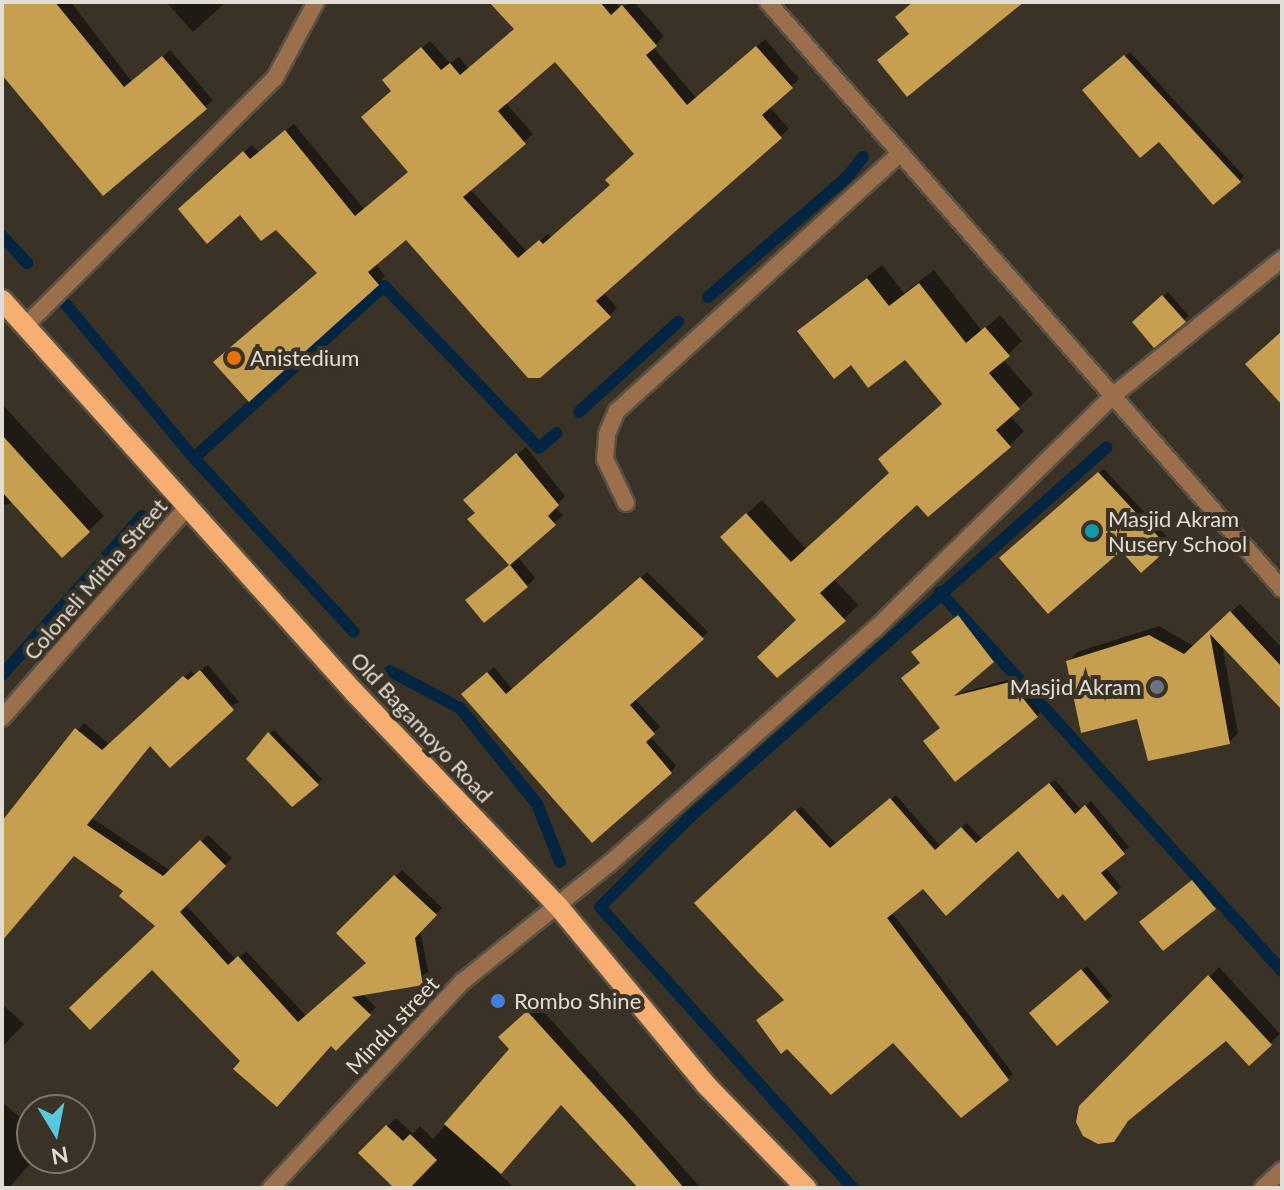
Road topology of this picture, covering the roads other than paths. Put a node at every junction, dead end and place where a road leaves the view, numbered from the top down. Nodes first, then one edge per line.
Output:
1 (316, 2) edge
2 (768, 2) edge
3 (899, 154) junction
4 (1282, 259) edge
5 (2, 300) edge
6 (25, 326) junction
7 (1115, 394) junction
8 (626, 503) dead end
9 (189, 505) junction
10 (1282, 589) edge
11 (2, 718) edge
12 (558, 906) junction
13 (1282, 1170) edge
14 (271, 1188) edge
15 (806, 1188) edge
16 (1263, 1188) edge

1 - 6 street
2 - 3 street
3 - 7 street
3 - 8 street
4 - 7 street, Mindu street
5 - 6 main road, Old Bagamoyo Road
6 - 9 main road, Old Bagamoyo Road
7 - 10 street
7 - 12 street, Mindu street
9 - 11 street, Coloneli Mitha Street
9 - 12 main road, Old Bagamoyo Road
12 - 14 street, Mindu street
12 - 15 main road, Old Bagamoyo Road
13 - 16 street

